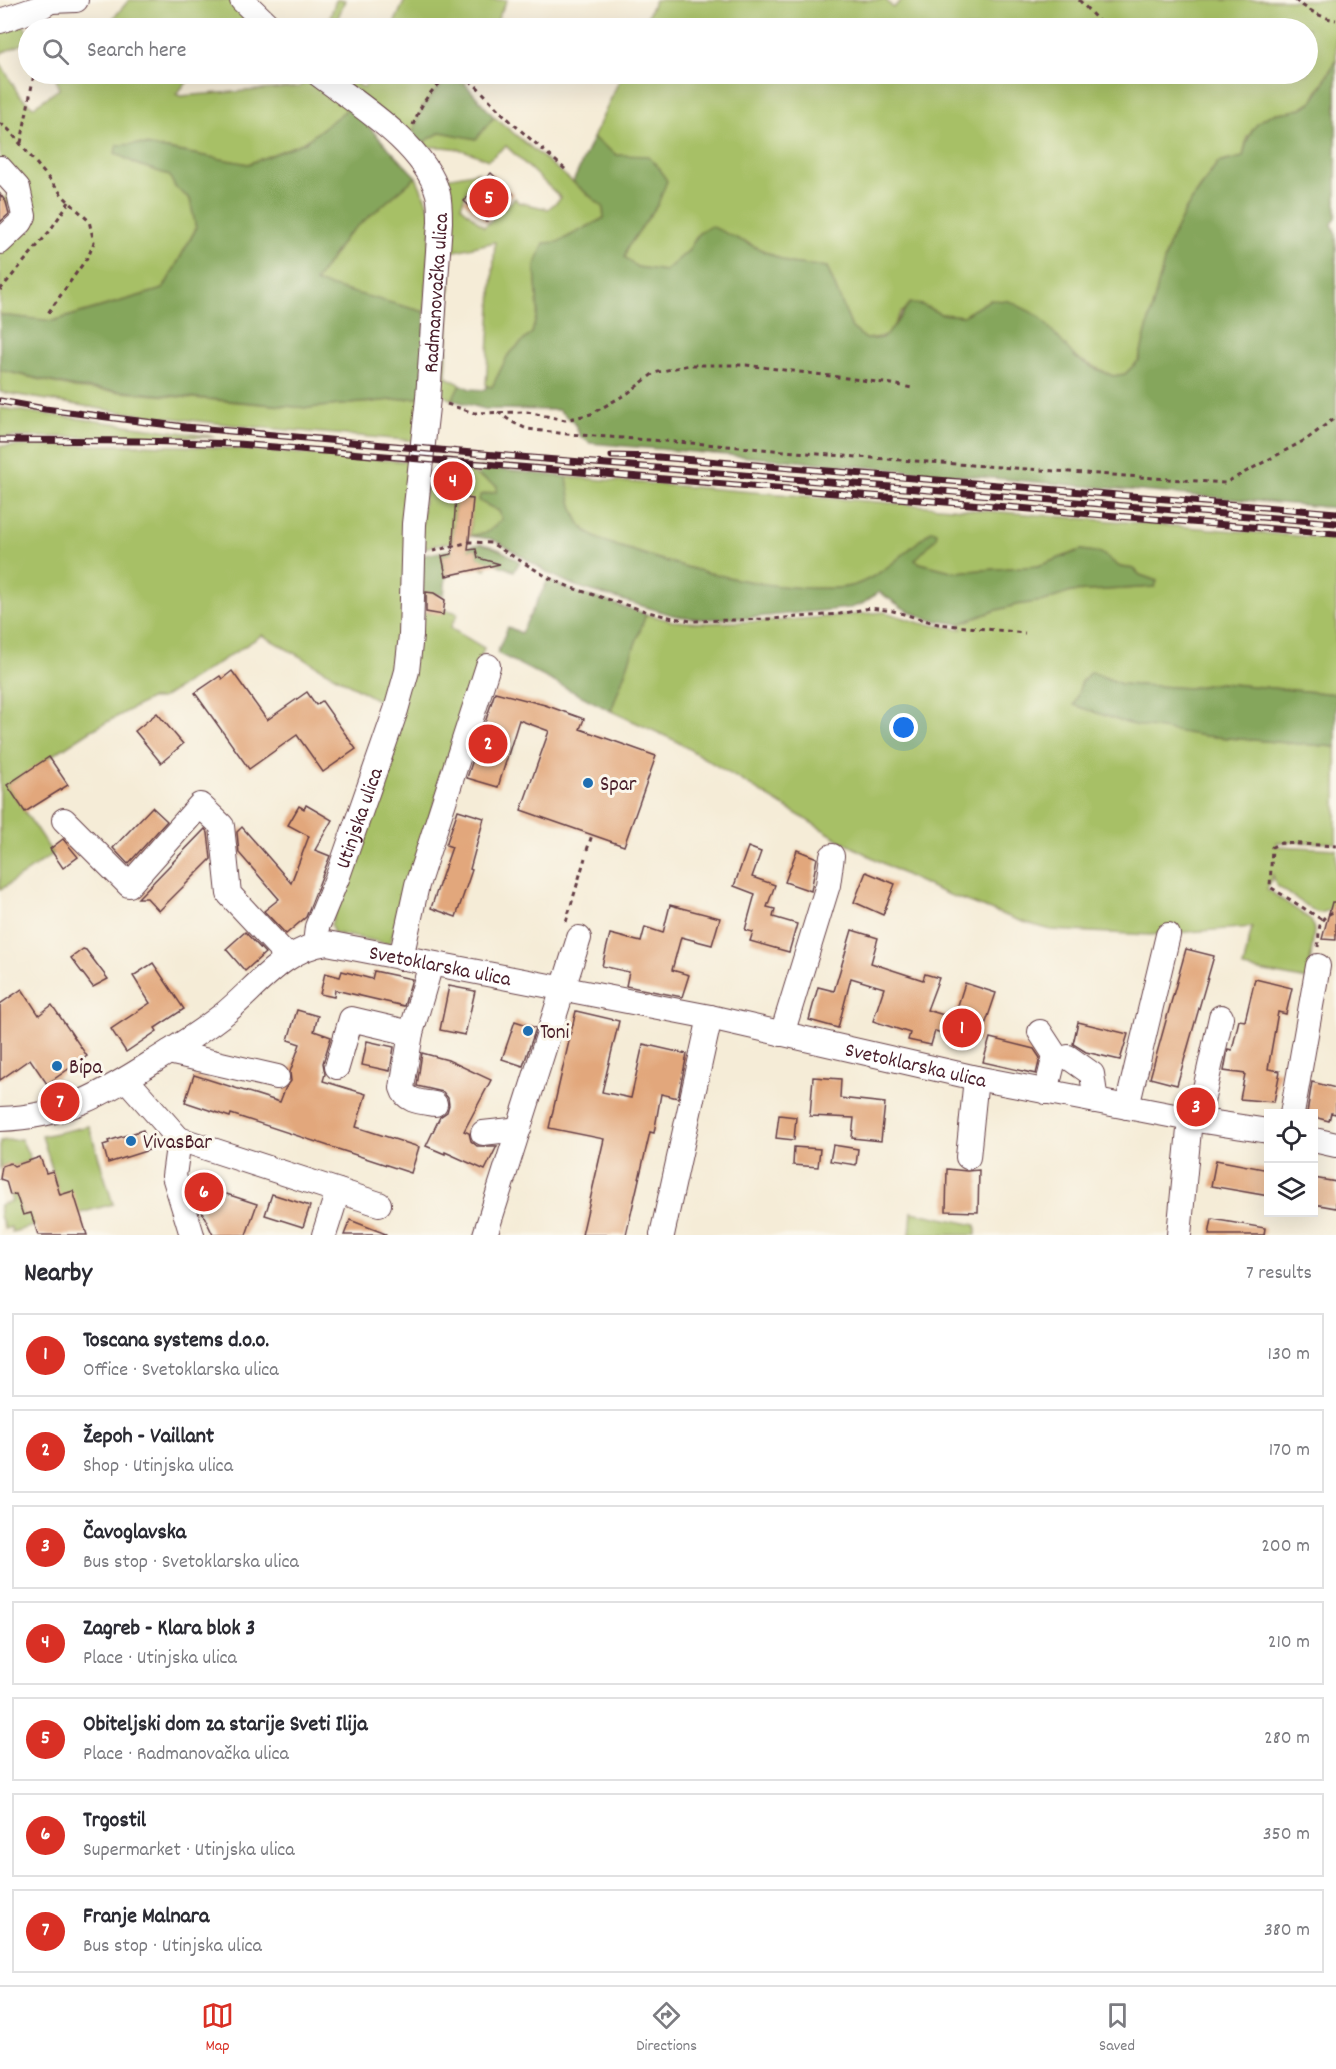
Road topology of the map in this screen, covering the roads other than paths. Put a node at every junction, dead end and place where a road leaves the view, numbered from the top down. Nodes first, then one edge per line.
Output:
1 (51, 0) edge
2 (76, 0) edge
3 (242, 0) edge
4 (261, 18) edge
5 (0, 21) edge
6 (331, 84) edge
7 (0, 168) edge
8 (0, 242) edge
9 (422, 459) joint
10 (488, 666) dead end
11 (64, 820) dead end
12 (832, 856) dead end
13 (572, 934) road end
14 (1168, 935) dead end
15 (315, 944) junction
16 (288, 957) junction
17 (401, 958) junction
18 (432, 964) junction
19 (1318, 966) road end
20 (564, 989) junction
21 (710, 1017) junction
22 (1221, 1017) dead end
23 (1040, 1032) dead end
24 (411, 1033) junction
25 (782, 1034) junction
26 (169, 1052) junction
27 (1068, 1057) dead end
28 (337, 1066) dead end
29 (277, 1077) dead end
30 (976, 1078) junction
31 (126, 1079) junction
32 (1046, 1092) junction
33 (1096, 1101) junction
34 (435, 1104) dead end
35 (1127, 1107) junction
36 (1293, 1109) edge
37 (0, 1119) edge
38 (1194, 1120) junction
39 (519, 1129) junction
40 (1264, 1130) edge
41 (483, 1133) dead end
42 (179, 1139) junction
43 (1318, 1141) edge
44 (1336, 1145) edge
45 (968, 1157) dead end
46 (338, 1191) junction
47 (380, 1204) dead end
48 (192, 1235) edge
49 (324, 1235) edge
50 (485, 1235) edge
51 (662, 1235) edge
52 (1179, 1235) edge

1 - 2 street
1 - 5 street
3 - 4 street
6 - 9 street, Radmanovačka ulica
7 - 8 street
9 - 15 street, Utinjska ulica
10 - 17 street
11 - 16 street
12 - 25 street
13 - 20 street
14 - 35 street
15 - 16 street
15 - 17 street, Svetoklarska ulica
16 - 26 street
17 - 18 street, Svetoklarska ulica
18 - 20 street, Svetoklarska ulica
18 - 24 street
19 - 36 street
20 - 21 street, Svetoklarska ulica
20 - 39 street
21 - 25 street, Svetoklarska ulica
21 - 51 street
22 - 38 street
23 - 32 street
24 - 28 street
24 - 34 street
25 - 30 street, Svetoklarska ulica
26 - 29 street
26 - 31 street
27 - 33 street
30 - 32 street, Svetoklarska ulica
30 - 45 street
31 - 37 street
31 - 42 street
32 - 33 street, Svetoklarska ulica
33 - 35 street, Svetoklarska ulica
35 - 38 street, Svetoklarska ulica
38 - 40 street, Svetoklarska ulica
38 - 52 street
39 - 41 street
39 - 50 street
42 - 46 street
42 - 48 street
43 - 44 street
46 - 47 street
46 - 49 street

